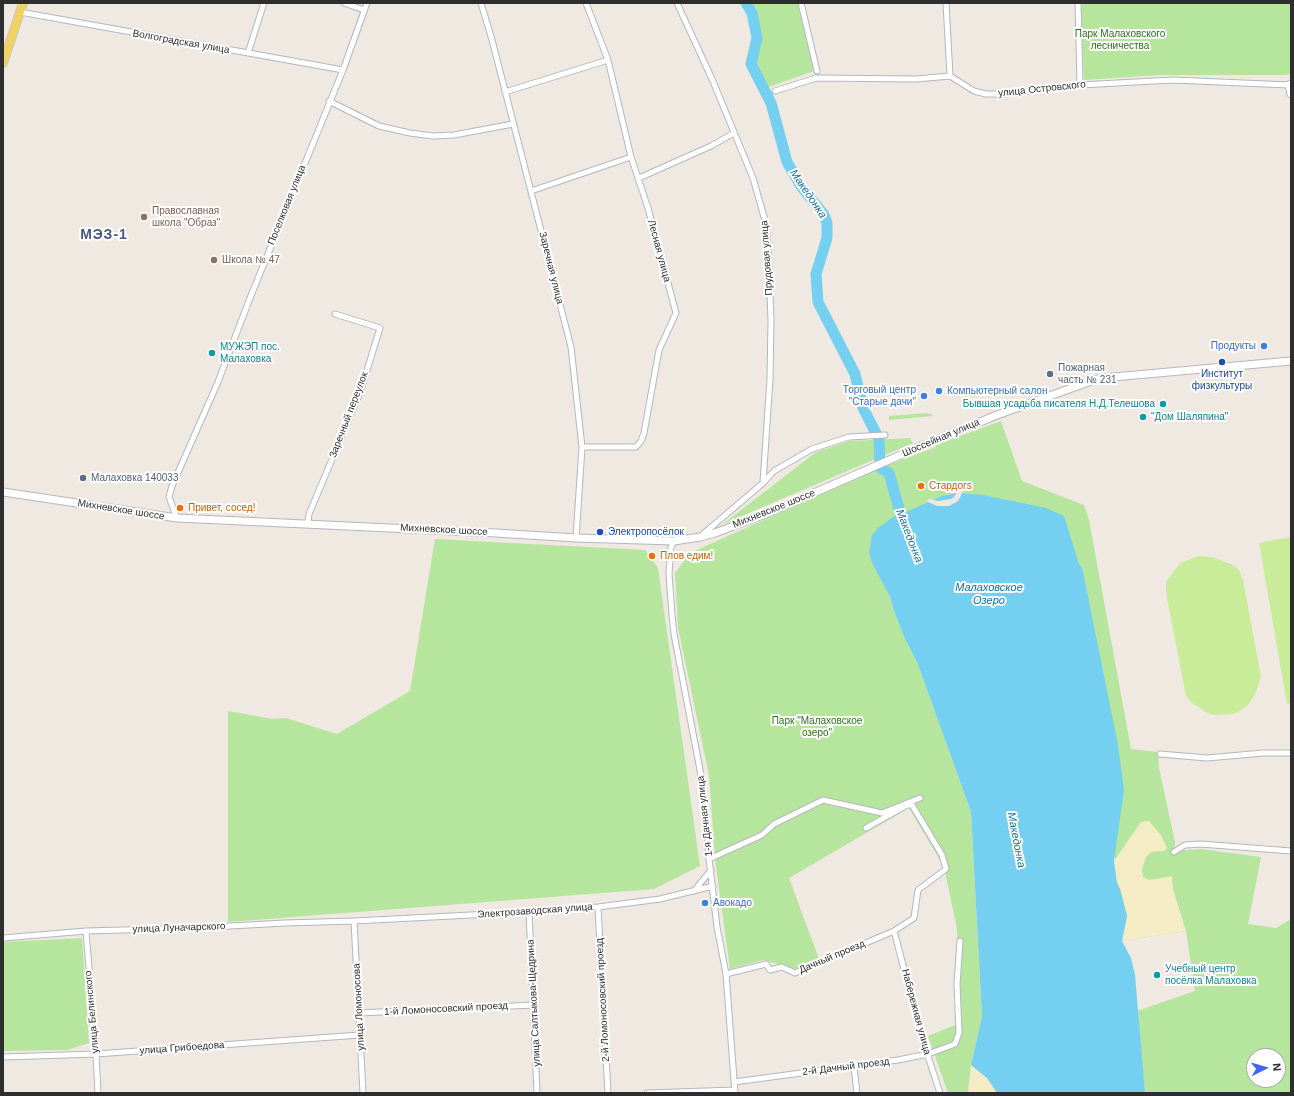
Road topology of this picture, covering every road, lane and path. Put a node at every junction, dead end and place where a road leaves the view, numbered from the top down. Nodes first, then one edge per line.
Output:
1 (23, 3) edge
2 (264, 3) edge
3 (344, 3) edge
4 (367, 3) edge
5 (481, 3) edge
6 (586, 3) edge
7 (677, 3) edge
8 (801, 3) edge
9 (946, 3) edge
10 (1078, 3) edge
11 (364, 10) junction
12 (20, 12) junction
13 (248, 53) junction
14 (608, 60) junction
15 (3, 63) edge
16 (343, 70) junction
17 (817, 71) dead end
18 (950, 76) junction
19 (1080, 85) junction
20 (1290, 85) edge
21 (775, 91) dead end
22 (505, 92) junction
23 (1291, 94) edge
24 (329, 101) junction
25 (513, 124) junction
26 (734, 133) junction
27 (631, 157) junction
28 (639, 178) junction
29 (531, 191) junction
30 (335, 314) dead end
31 (1291, 361) edge
32 (885, 435) dead end
33 (582, 447) junction
34 (872, 467) joint
35 (763, 483) junction
36 (3, 492) edge
37 (177, 518) junction
38 (308, 523) junction
39 (700, 537) junction
40 (576, 538) junction
41 (674, 541) junction
42 (1291, 753) edge
43 (1160, 754) dead end
44 (920, 798) dead end
45 (866, 828) dead end
46 (1291, 851) edge
47 (1174, 852) dead end
48 (709, 859) junction
49 (711, 870) junction
50 (713, 886) junction
51 (694, 891) junction
52 (598, 907) junction
53 (529, 912) junction
54 (354, 921) junction
55 (86, 931) junction
56 (894, 931) junction
57 (3, 938) edge
58 (960, 942) dead end
59 (726, 974) junction
60 (534, 1005) junction
61 (359, 1013) junction
62 (360, 1035) junction
63 (96, 1054) junction
64 (928, 1054) junction
65 (3, 1057) edge
66 (854, 1066) junction
67 (734, 1082) junction
68 (538, 1091) edge
69 (735, 1091) edge
70 (98, 1093) edge
71 (363, 1093) edge
72 (543, 1093) edge
73 (608, 1093) edge
74 (646, 1093) edge
75 (857, 1093) edge
76 (940, 1093) edge

1 - 12 main road
2 - 13 street
3 - 11 street
4 - 11 street, Поселковая улица
5 - 22 street, Заречная улица
6 - 14 street, Лесная улица
7 - 26 street, Прудовая улица
8 - 17 street
9 - 18 street
10 - 19 street
11 - 16 street, Поселковая улица
12 - 13 street, Волгоградская улица
12 - 15 main road
13 - 16 street, Волгоградская улица
14 - 22 street
14 - 27 street, Лесная улица
16 - 24 street, Поселковая улица
18 - 19 street, улица Островского
18 - 21 street
19 - 20 street, улица Островского
20 - 23 main road
22 - 25 street, Заречная улица
24 - 25 street
24 - 37 street, Поселковая улица
25 - 29 street, Заречная улица
26 - 28 street
26 - 35 street, Прудовая улица
27 - 28 street, Лесная улица
27 - 29 street
28 - 33 street, Лесная улица
29 - 33 street, Заречная улица
30 - 38 street, Заречный переулок
31 - 34 main road, Шоссейная улица
32 - 35 street
33 - 40 street, Заречная улица
34 - 39 main road, Михневское шоссе
35 - 39 street
36 - 37 main road, Михневское шоссе
37 - 38 main road, Михневское шоссе
38 - 40 main road, Михневское шоссе
39 - 41 main road, Михневское шоссе
40 - 41 main road, Михневское шоссе
41 - 48 street, 1-я Дачная улица
42 - 43 street
44 - 48 street
45 - 56 street
46 - 47 street
48 - 49 street, 1-я Дачная улица
49 - 50 street, 1-я Дачная улица
49 - 51 street
50 - 51 street, Электрозаводская улица
50 - 59 street, 1-я Дачная улица
51 - 52 street, Электрозаводская улица
52 - 53 street, Электрозаводская улица
52 - 73 street, 2-й Ломоносовский проезд
53 - 54 street, Электрозаводская улица
53 - 60 street, улица Салтыкова-Щедрина
54 - 55 street, улица Луначарского
54 - 61 street, улица Ломоносова
55 - 57 street, улица Луначарского
55 - 63 street, улица Белинского
56 - 59 street, Дачный проезд
56 - 64 street, Набережная улица
58 - 64 street, 2-й Дачный проезд
59 - 67 street, 1-я Дачная улица
60 - 61 street, 1-й Ломоносовский проезд
60 - 68 street, улица Салтыкова-Щедрина
61 - 62 street, улица Ломоносова
62 - 63 street, улица Грибоедова
62 - 71 street, улица Ломоносова
63 - 65 street, улица Грибоедова
63 - 70 street, улица Белинского
64 - 66 street, 2-й Дачный проезд
64 - 76 street, Набережная улица
66 - 67 street, 2-й Дачный проезд
66 - 75 street
67 - 69 street, 1-я Дачная улица
68 - 72 street
69 - 74 street

